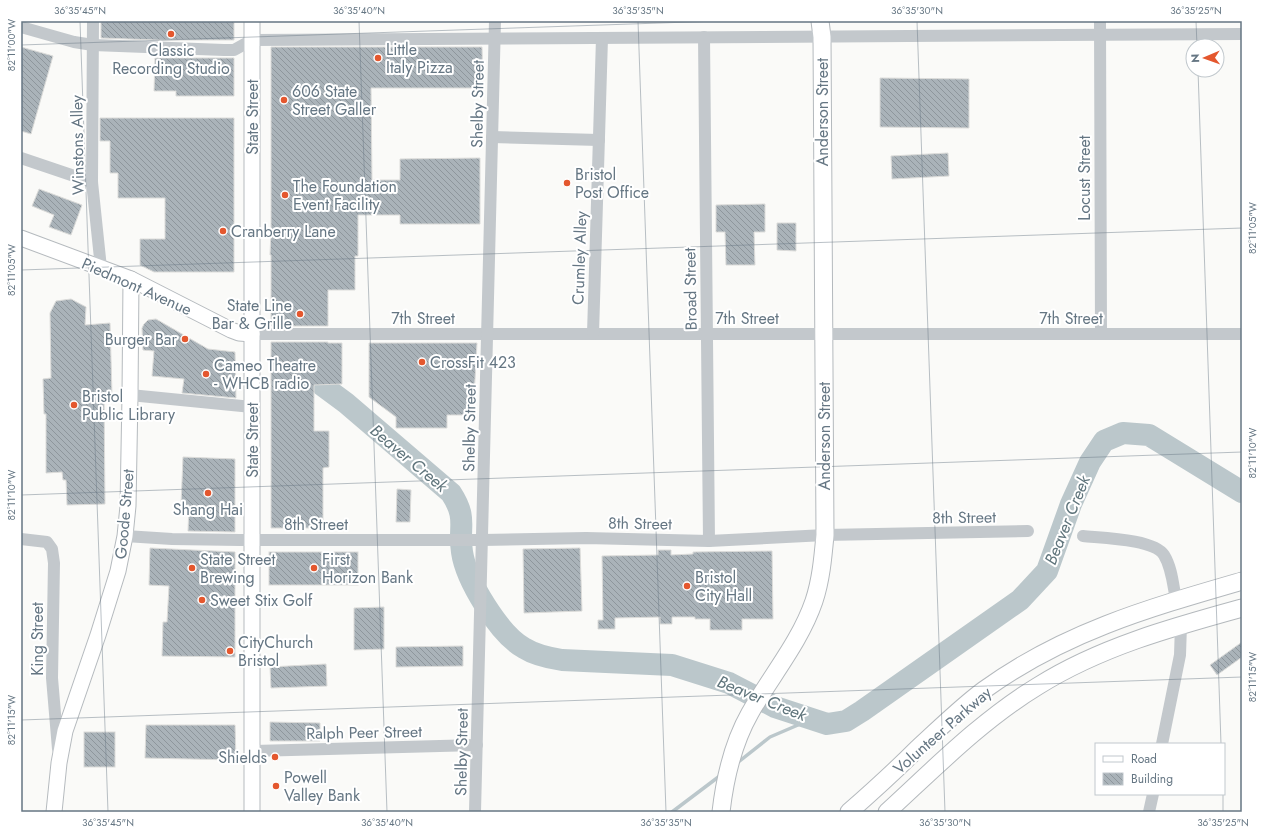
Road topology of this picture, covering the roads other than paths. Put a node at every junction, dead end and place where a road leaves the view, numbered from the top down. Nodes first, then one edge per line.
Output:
1 (93, 21) edge
2 (252, 21) edge
3 (495, 21) edge
4 (1100, 21) edge
5 (823, 26) edge
6 (21, 27) edge
7 (1242, 34) edge
8 (1100, 35) junction
9 (602, 38) junction
10 (704, 38) junction
11 (494, 39) junction
12 (252, 40) junction
13 (93, 45) junction
14 (492, 137) junction
15 (599, 140) junction
16 (21, 158) edge
17 (92, 182) junction
18 (21, 238) edge
19 (101, 268) junction
20 (130, 279) junction
21 (252, 334) junction
22 (487, 334) junction
23 (593, 334) junction
24 (707, 334) junction
25 (824, 334) junction
26 (1101, 334) junction
27 (1242, 334) edge
28 (130, 395) junction
29 (252, 406) junction
30 (1028, 531) dead end
31 (825, 535) junction
32 (125, 536) junction
33 (1083, 536) dead end
34 (21, 539) edge
35 (252, 540) junction
36 (478, 540) junction
37 (709, 541) junction
38 (1242, 581) edge
39 (1176, 600) junction
40 (1242, 608) edge
41 (1181, 625) junction
42 (1162, 743) edge
43 (477, 745) junction
44 (252, 751) junction
45 (59, 763) junction
46 (1153, 795) edge
47 (54, 812) edge
48 (252, 812) edge
49 (475, 812) edge
50 (722, 812) edge
51 (850, 812) edge
52 (887, 812) edge
53 (1149, 812) edge

1 - 13 street, Winstons Alley
2 - 12 main road, State Street
3 - 11 street, Shelby Street
4 - 8 street, Locust Street
5 - 8 street
5 - 10 street
5 - 25 highway, Anderson Street
6 - 13 street
7 - 8 street
8 - 26 street, Locust Street
9 - 10 street
9 - 11 street
9 - 15 street, Crumley Alley
10 - 24 street, Broad Street
11 - 12 street
11 - 14 street, Shelby Street
12 - 13 street
12 - 21 main road, State Street
13 - 17 street, Winstons Alley
14 - 15 street
14 - 22 street, Shelby Street
15 - 23 street, Crumley Alley
16 - 17 street
17 - 19 street, Winstons Alley
18 - 19 main road, Piedmont Avenue
19 - 20 main road, Piedmont Avenue
20 - 21 main road, Piedmont Avenue
20 - 28 main road, Goode Street
21 - 22 street, 7th Street
21 - 29 main road, State Street
22 - 23 street, 7th Street
22 - 36 street, Shelby Street
23 - 24 street, 7th Street
24 - 25 street, 7th Street
24 - 37 street, Broad Street
25 - 26 street, 7th Street
25 - 31 highway, Anderson Street
26 - 27 street, 7th Street
28 - 29 street
28 - 32 main road, Goode Street
29 - 35 main road, State Street
30 - 31 street, 8th Street
31 - 37 street, 8th Street
31 - 50 highway, Anderson Street
32 - 35 street
32 - 45 main road, Goode Street
33 - 39 street
34 - 45 street, King Street
35 - 36 street, 8th Street
35 - 44 main road, State Street
36 - 37 street, 8th Street
36 - 43 street, Shelby Street
38 - 39 highway, Volunteer Parkway
39 - 41 highway
39 - 51 highway, Volunteer Parkway
40 - 41 highway, Volunteer Parkway
41 - 42 street
41 - 52 highway, Volunteer Parkway
43 - 44 street, Ralph Peer Street
43 - 49 street, Shelby Street
44 - 48 main road, State Street
45 - 47 main road, Goode Street
46 - 53 street

